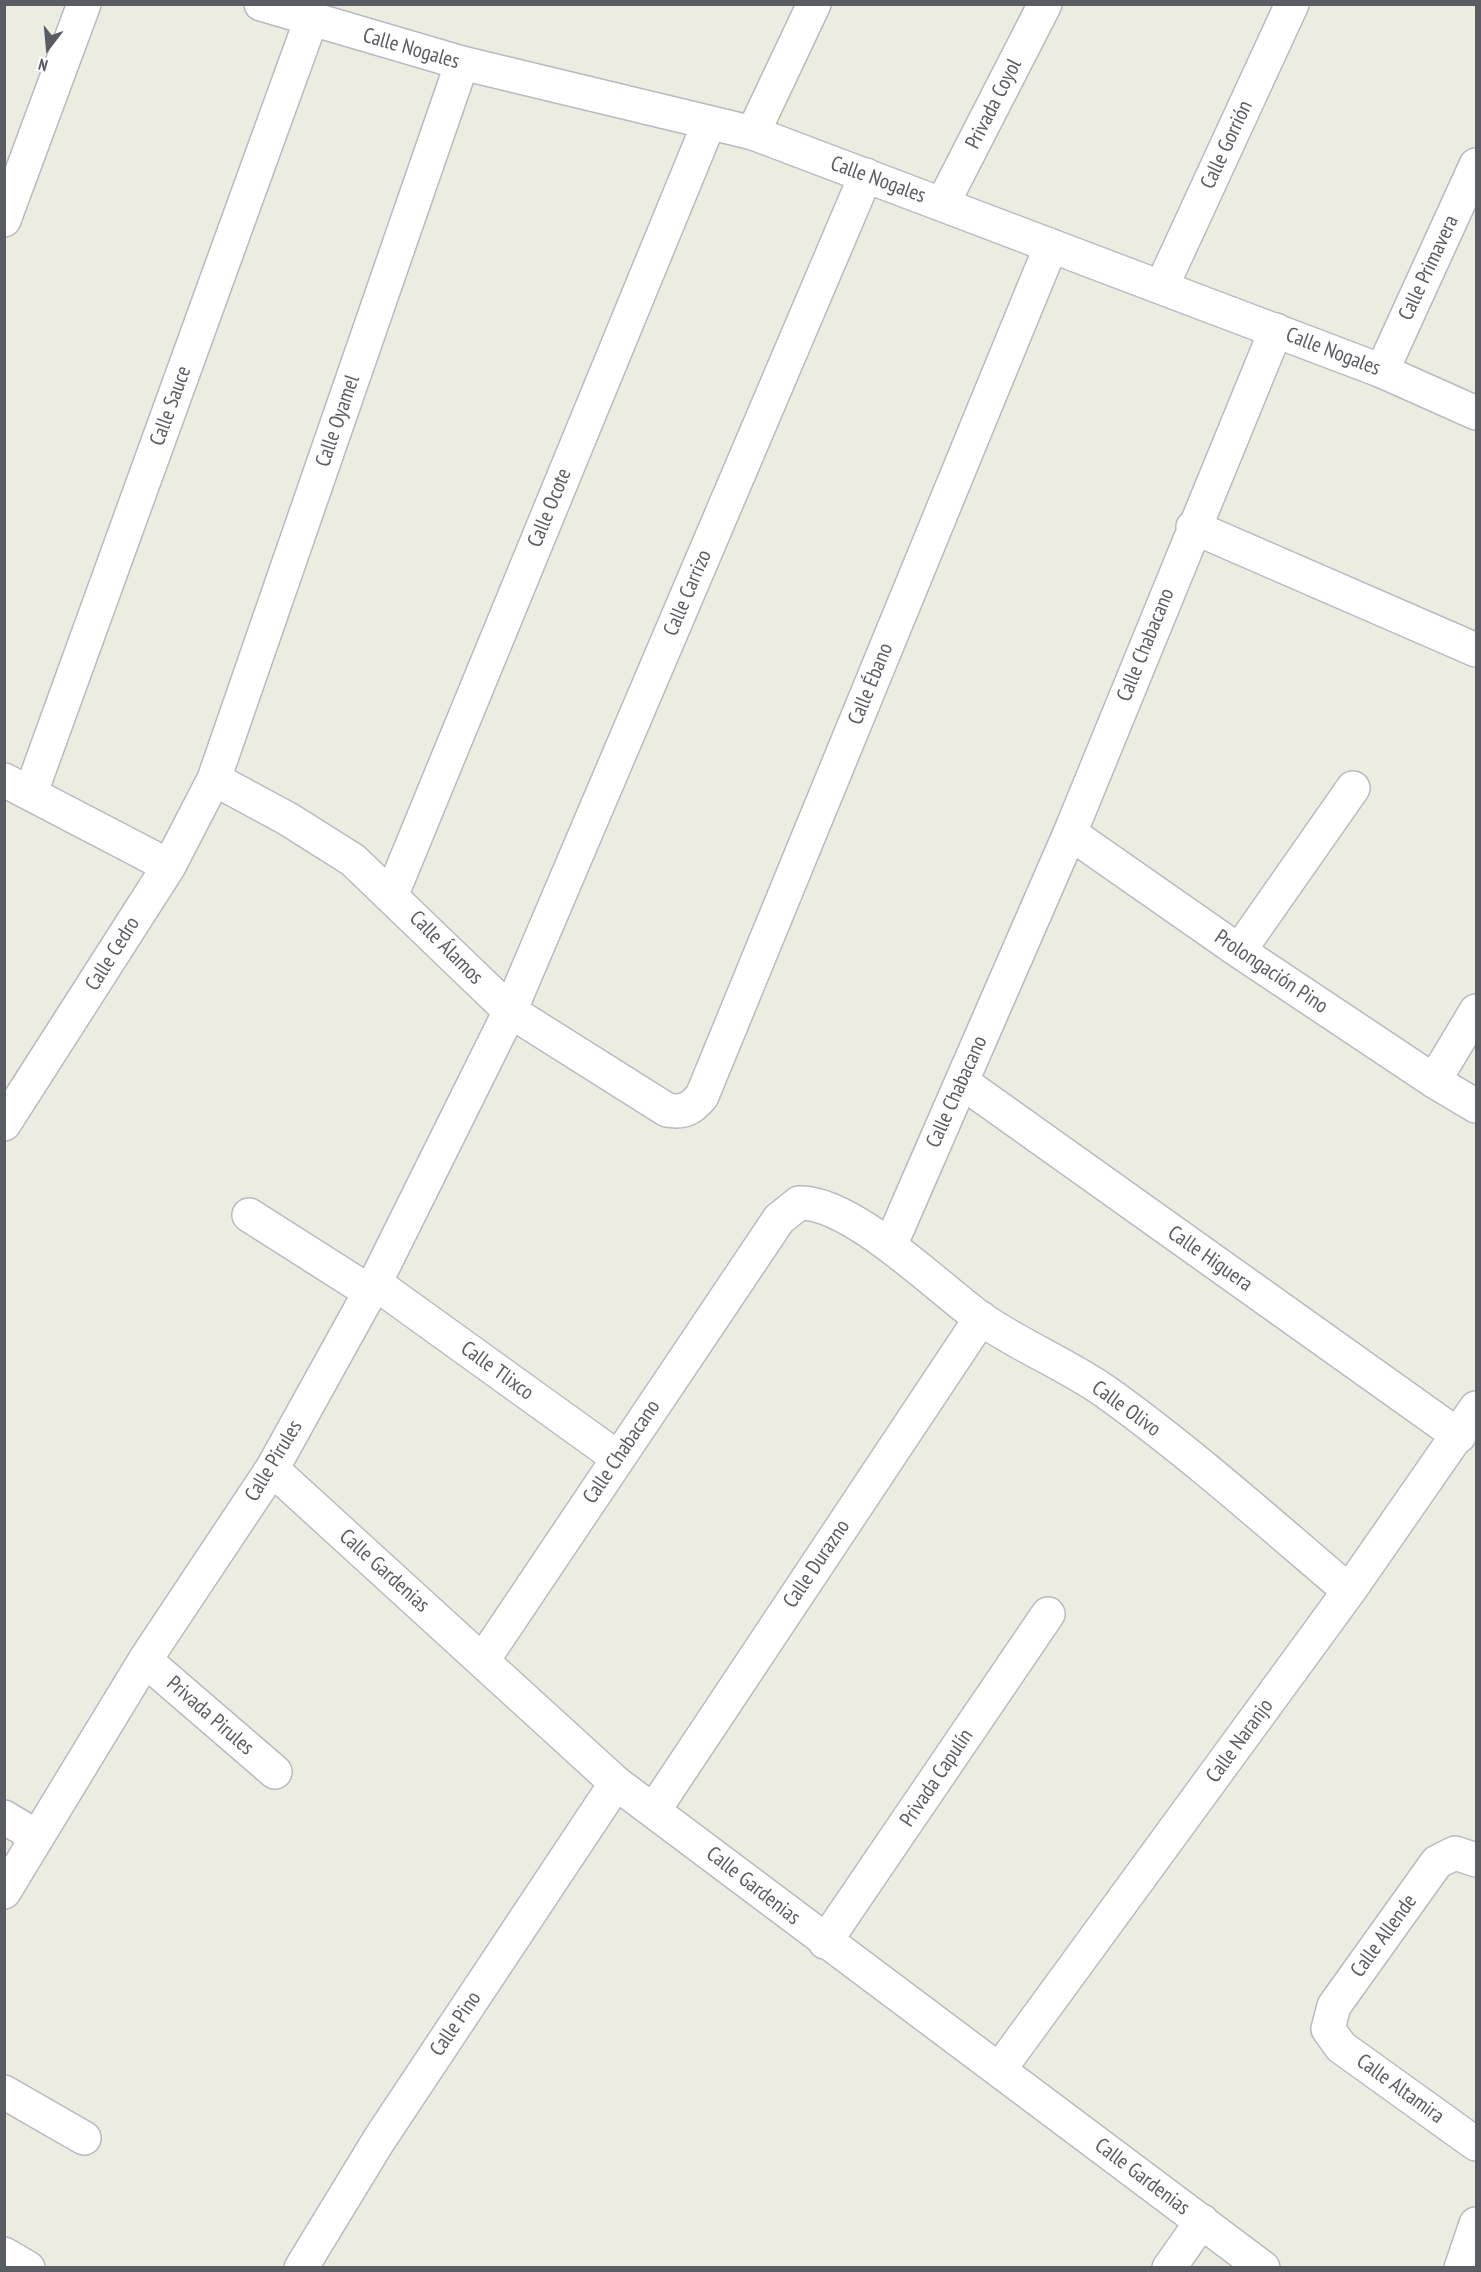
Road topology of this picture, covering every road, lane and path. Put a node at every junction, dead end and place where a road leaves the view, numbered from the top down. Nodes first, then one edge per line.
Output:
1 (84, 4) edge
2 (261, 4) edge
3 (814, 4) edge
4 (1045, 4) edge
5 (1292, 4) edge
6 (311, 20) junction
7 (462, 63) junction
8 (709, 123) junction
9 (753, 133) junction
10 (1476, 165) edge
11 (866, 175) junction
12 (943, 203) junction
13 (4, 220) edge
14 (1050, 246) junction
15 (1162, 286) junction
16 (1276, 330) junction
17 (1382, 370) junction
18 (1476, 414) edge
19 (1193, 527) junction
20 (1476, 650) edge
21 (214, 779) junction
22 (18, 786) edge
23 (1353, 788) dead end
24 (1071, 832) junction
25 (169, 866) junction
26 (392, 894) junction
27 (1239, 951) junction
28 (510, 1011) junction
29 (1476, 1011) edge
30 (962, 1082) junction
31 (1434, 1082) junction
32 (1476, 1106) edge
33 (681, 1113) joint
34 (4, 1124) edge
35 (249, 1215) dead end
36 (890, 1246) junction
37 (373, 1288) junction
38 (981, 1318) junction
39 (1476, 1408) edge
40 (1459, 1436) junction
41 (618, 1458) junction
42 (272, 1469) junction
43 (1349, 1591) junction
44 (1048, 1614) dead end
45 (145, 1660) junction
46 (483, 1660) junction
47 (276, 1772) dead end
48 (616, 1783) junction
49 (654, 1810) junction
50 (4, 1816) edge
51 (37, 1837) junction
52 (1466, 1857) edge
53 (4, 1892) edge
54 (825, 1942) junction
55 (1328, 2030) joint
56 (999, 2070) junction
57 (4, 2092) edge
58 (84, 2138) dead end
59 (1476, 2144) edge
60 (1202, 2221) junction
61 (1476, 2224) edge
62 (4, 2254) edge
63 (28, 2268) edge
64 (301, 2268) edge
65 (1169, 2268) edge
66 (1263, 2268) edge
67 (1461, 2268) edge

1 - 13 street
2 - 6 street, Calle Nogales
3 - 9 street
4 - 12 street, Privada Coyol
5 - 15 street, Calle Gorrión
6 - 7 street, Calle Nogales
6 - 22 street, Calle Sauce
7 - 8 street, Calle Nogales
7 - 21 street, Calle Oyamel
8 - 9 street, Calle Nogales
8 - 26 street, Calle Ocote
9 - 11 street, Calle Nogales
10 - 17 street, Calle Primavera
11 - 12 street, Calle Nogales
11 - 28 street, Calle Carrizo
12 - 14 street, Calle Nogales
14 - 15 street, Calle Nogales
14 - 33 street, Calle Ébano
15 - 16 street, Calle Nogales
16 - 17 street, Calle Nogales
16 - 19 street, Calle Chabacano
17 - 18 street, Calle Nogales
19 - 20 street
19 - 24 street, Calle Chabacano
21 - 25 street, Calle Cedro
21 - 26 street, Calle Álamos
22 - 25 street
23 - 27 street
24 - 27 street, Prolongación Pino
24 - 30 street, Calle Chabacano
25 - 34 street, Calle Cedro
26 - 28 street, Calle Álamos
27 - 31 street, Prolongación Pino
28 - 33 street, Calle Álamos
28 - 37 street, Calle Pirules
29 - 31 street
30 - 36 street, Calle Chabacano
30 - 40 street, Calle Higuera
31 - 32 street, Prolongación Pino
35 - 37 street, Calle Tlixco
36 - 38 street, Calle Olivo
36 - 41 street, Calle Chabacano
37 - 41 street, Calle Tlixco
37 - 42 street, Calle Pirules
38 - 43 street, Calle Olivo
38 - 49 street, Calle Durazno
39 - 40 street, Calle Naranjo
40 - 43 street, Calle Naranjo
41 - 46 street, Calle Chabacano
42 - 45 street, Calle Pirules
42 - 46 street, Calle Gardenias
43 - 56 street, Calle Naranjo
44 - 54 street, Privada Capulín
45 - 47 street, Privada Pirules
45 - 51 street, Calle Pirules
46 - 48 street, Calle Gardenias
48 - 49 street, Calle Gardenias
48 - 64 street, Calle Pino
49 - 54 street, Calle Gardenias
50 - 51 street
51 - 53 street, Calle Pirules
52 - 55 street, Calle Allende
54 - 56 street, Calle Gardenias
55 - 59 street, Calle Altamira
56 - 60 street, Calle Gardenias
57 - 58 street
60 - 65 street
60 - 66 street, Calle Gardenias
61 - 67 street
62 - 63 street

